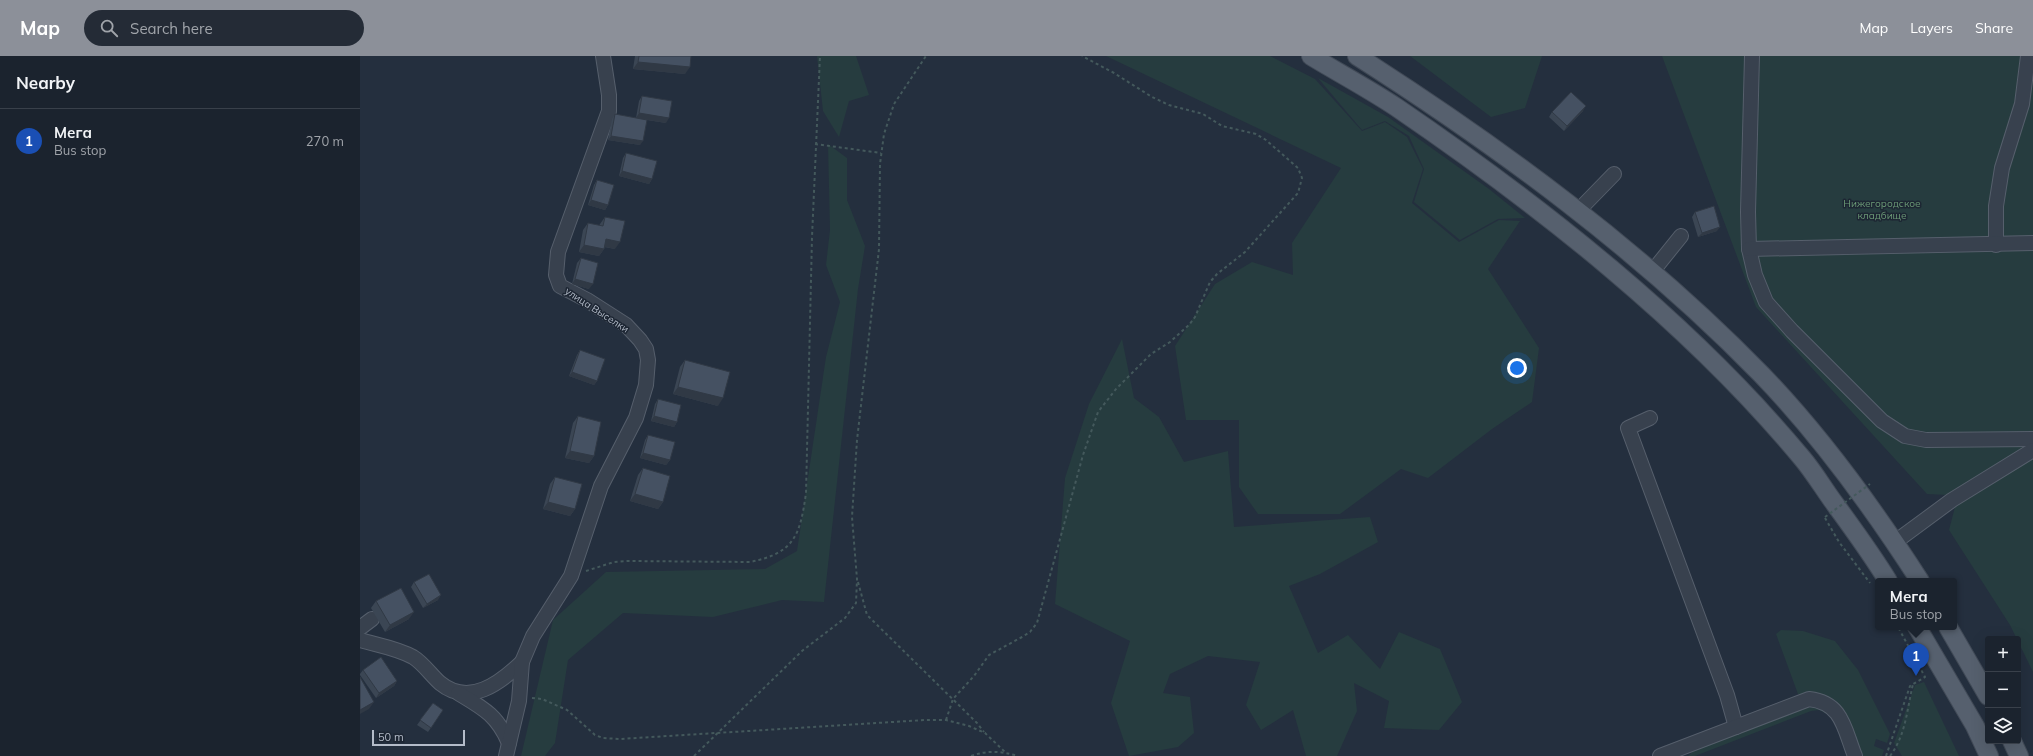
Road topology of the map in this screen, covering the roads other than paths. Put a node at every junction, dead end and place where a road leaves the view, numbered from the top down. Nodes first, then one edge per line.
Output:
1 (603, 56) edge
2 (1311, 56) edge
3 (1357, 56) edge
4 (1752, 56) edge
5 (2028, 56) edge
6 (1614, 174) dead end
7 (1577, 212) junction
8 (1681, 236) dead end
9 (2033, 243) edge
10 (1996, 245) junction
11 (1749, 249) junction
12 (1652, 272) junction
13 (1650, 418) dead end
14 (2033, 439) edge
15 (2033, 450) edge
16 (1895, 542) junction
17 (1879, 578) edge
18 (1918, 578) edge
19 (372, 619) dead end
20 (360, 628) edge
21 (1919, 630) edge
22 (1950, 630) edge
23 (360, 640) edge
24 (522, 662) junction
25 (1985, 691) edge
26 (456, 692) junction
27 (1736, 727) junction
28 (2013, 744) edge
29 (508, 749) edge
30 (1660, 756) edge
31 (1855, 756) edge
32 (1989, 756) edge
33 (2019, 756) edge

1 - 24 street, улица Выселки
2 - 17 main road
3 - 7 main road
4 - 11 street
5 - 10 street
6 - 7 street
7 - 12 main road
8 - 12 street
9 - 10 street
10 - 11 street
11 - 14 street
12 - 16 main road
13 - 27 street
15 - 16 street
16 - 18 main road
19 - 20 street
21 - 32 main road
22 - 25 main road
23 - 26 street
24 - 26 street
24 - 29 street
26 - 29 street
27 - 30 street
27 - 31 street
28 - 33 main road

